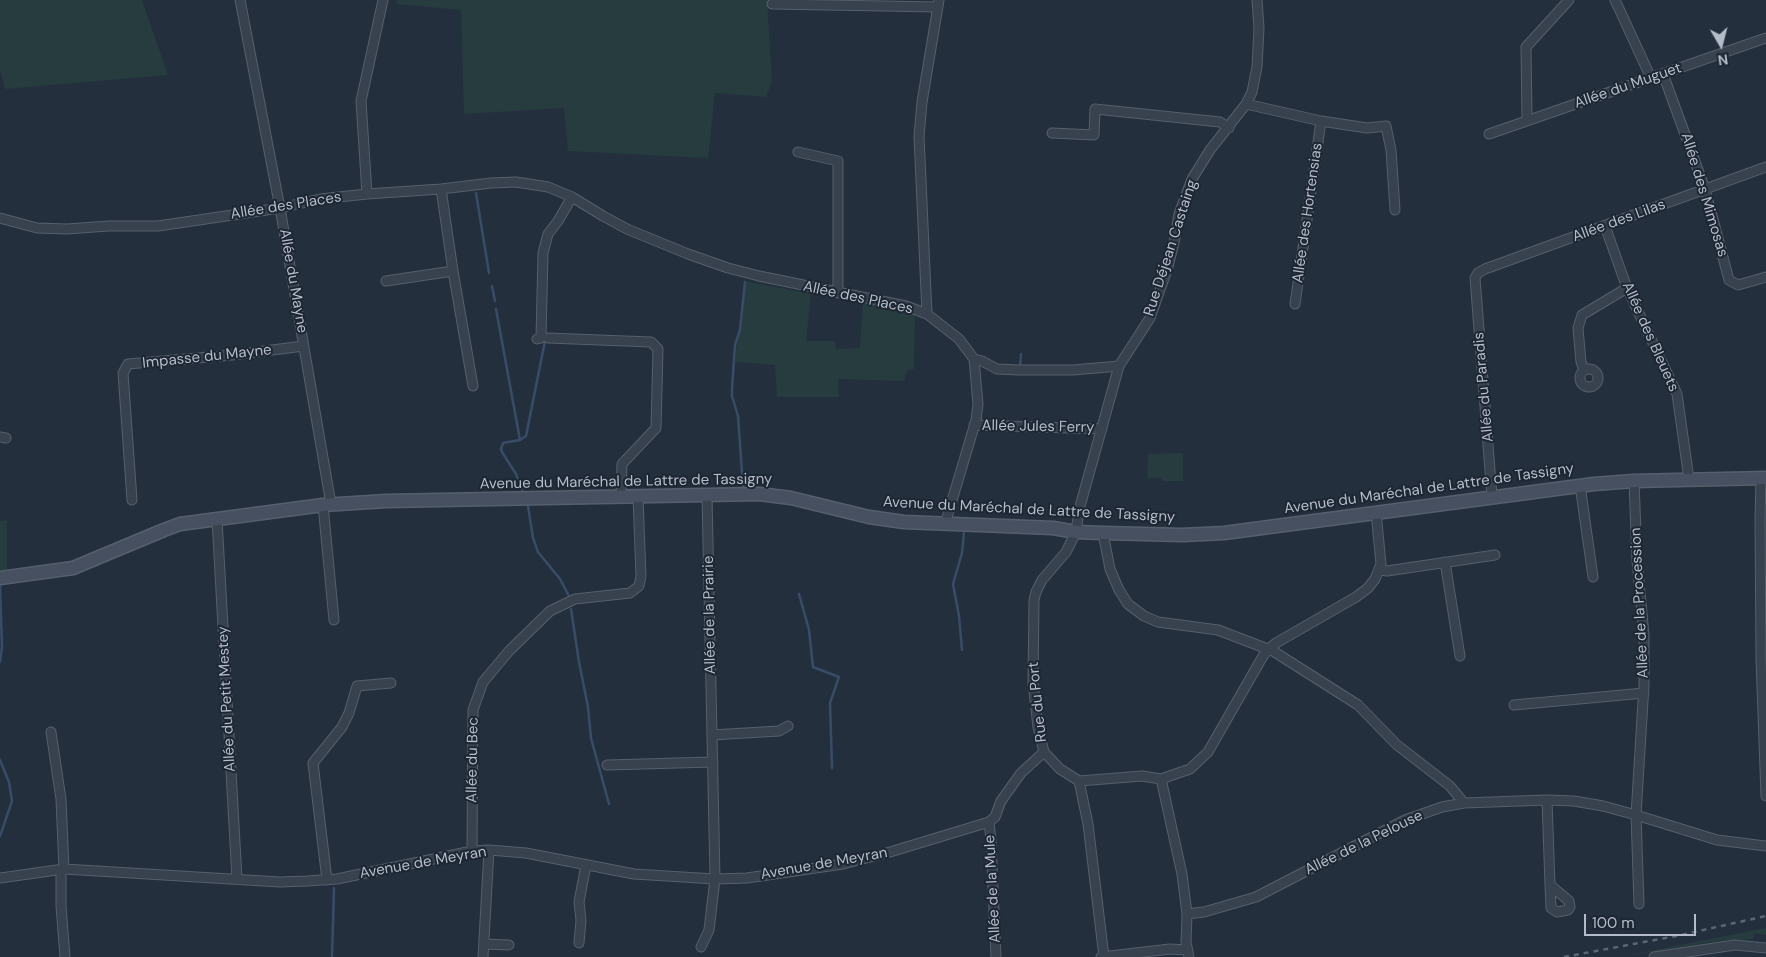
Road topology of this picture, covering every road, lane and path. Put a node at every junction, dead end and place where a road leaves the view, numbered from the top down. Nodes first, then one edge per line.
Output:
1 (240, 0) edge
2 (384, 0) edge
3 (1257, 0) edge
4 (1568, 0) edge
5 (1615, 0) edge
6 (772, 4) dead end
7 (938, 4) edge
8 (1766, 38) edge
9 (1663, 74) junction
10 (1651, 78) junction
11 (1246, 104) junction
12 (1527, 120) junction
13 (1321, 121) junction
14 (1229, 128) junction
15 (1052, 133) dead end
16 (1489, 134) dead end
17 (798, 152) dead end
18 (1766, 167) edge
19 (1705, 189) junction
20 (441, 190) junction
21 (367, 194) junction
22 (572, 196) junction
23 (280, 208) junction
24 (1395, 210) dead end
25 (0, 218) edge
26 (1605, 226) junction
27 (453, 271) junction
28 (1766, 277) edge
29 (1475, 278) joint
30 (386, 281) dead end
31 (1627, 288) junction
32 (838, 293) junction
33 (1295, 304) dead end
34 (927, 314) junction
35 (548, 338) dead end
36 (537, 339) dead end
37 (304, 346) junction
38 (974, 359) junction
39 (1119, 366) junction
40 (1584, 370) dead end
41 (473, 386) dead end
42 (974, 425) junction
43 (1102, 428) junction
44 (1764, 478) edge
45 (1689, 479) junction
46 (1634, 481) junction
47 (1580, 485) junction
48 (707, 495) junction
49 (1492, 496) junction
50 (621, 497) junction
51 (638, 497) junction
52 (132, 500) dead end
53 (327, 505) junction
54 (1376, 512) junction
55 (217, 519) junction
56 (945, 524) junction
57 (1076, 532) junction
58 (1103, 533) junction
59 (1495, 554) dead end
60 (1446, 562) junction
61 (1380, 570) junction
62 (1593, 577) dead end
63 (0, 578) edge
64 (334, 620) dead end
65 (1268, 650) junction
66 (1460, 656) dead end
67 (391, 683) dead end
68 (1644, 693) junction
69 (1514, 705) dead end
70 (788, 726) dead end
71 (51, 732) dead end
72 (712, 735) junction
73 (1044, 752) junction
74 (713, 762) junction
75 (607, 764) dead end
76 (1161, 779) junction
77 (1079, 781) junction
78 (1766, 796) edge
79 (1547, 800) junction
80 (1464, 803) junction
81 (1636, 815) junction
82 (989, 822) junction
83 (1766, 846) edge
84 (489, 850) junction
85 (472, 851) junction
86 (586, 865) junction
87 (62, 869) junction
88 (0, 878) edge
89 (237, 879) junction
90 (715, 879) junction
91 (327, 880) junction
92 (1550, 885) dead end
93 (1639, 904) dead end
94 (1187, 914) junction
95 (484, 944) junction
96 (509, 944) dead end
97 (579, 944) dead end
98 (701, 947) dead end
99 (1766, 948) edge
100 (1188, 953) edge
101 (65, 957) edge
102 (483, 957) edge
103 (996, 957) edge
104 (1102, 957) edge
105 (1654, 957) edge

1 - 23 street, Allée du Mayne
2 - 21 street
3 - 11 street, Rue Déjean Castaing
4 - 12 street
5 - 10 street
6 - 7 street
7 - 34 street
8 - 9 street, Allée du Muguet
9 - 10 street, Allée du Muguet
9 - 19 street, Allée des Mimosas
10 - 12 street, Allée du Muguet
11 - 13 street
11 - 14 street, Rue Déjean Castaing
12 - 16 street, Allée du Muguet
13 - 24 street
13 - 33 street, Allée des Hortensias
14 - 15 street
14 - 39 street, Rue Déjean Castaing
17 - 32 street
18 - 19 street, Allée des Lilas
19 - 26 street, Allée des Lilas
19 - 28 street, Allée des Mimosas
20 - 21 street, Allée des Places
20 - 22 street, Allée des Places
20 - 27 street
21 - 23 street, Allée des Places
22 - 32 street, Allée des Places
22 - 36 street
23 - 25 street, Allée des Places
23 - 37 street, Allée du Mayne
26 - 29 street, Allée des Lilas
26 - 31 street, Allée des Bleuets
27 - 30 street
27 - 41 street
29 - 49 street, Allée du Paradis
31 - 40 street
31 - 45 street, Allée des Bleuets
32 - 34 street, Allée des Places
34 - 38 street, Allée des Places
35 - 50 street
37 - 52 street, Impasse du Mayne
37 - 53 street, Allée du Mayne
38 - 39 street
38 - 42 street
39 - 43 street, Rue Déjean Castaing
42 - 43 street, Allée Jules Ferry
42 - 56 street
43 - 57 street, Rue Déjean Castaing
44 - 45 main road, Avenue du Maréchal de Lattre de Tassigny
44 - 78 street
45 - 46 main road, Avenue du Maréchal de Lattre de Tassigny
46 - 47 main road, Avenue du Maréchal de Lattre de Tassigny
46 - 68 street, Allée de la Procession
47 - 49 main road, Avenue du Maréchal de Lattre de Tassigny
47 - 62 street
48 - 51 main road, Avenue du Maréchal de Lattre de Tassigny
48 - 56 main road, Avenue du Maréchal de Lattre de Tassigny
48 - 72 street, Allée de la Prairie
49 - 54 main road, Avenue du Maréchal de Lattre de Tassigny
50 - 51 main road, Avenue du Maréchal de Lattre de Tassigny
50 - 53 main road, Avenue du Maréchal de Lattre de Tassigny
51 - 85 street, Allée du Bec
53 - 55 main road, Avenue du Maréchal de Lattre de Tassigny
53 - 64 street, Allée du Mayne
54 - 58 main road, Avenue du Maréchal de Lattre de Tassigny
54 - 61 street
55 - 63 main road, Avenue du Maréchal de Lattre de Tassigny
55 - 89 street, Allée du Petit Mestey
56 - 57 main road, Avenue du Maréchal de Lattre de Tassigny
57 - 58 main road, Avenue du Maréchal de Lattre de Tassigny
57 - 73 street, Rue du Port
58 - 65 street
59 - 60 street
60 - 61 street
60 - 66 street
61 - 65 street
65 - 76 street
65 - 80 street
67 - 91 street
68 - 69 street
68 - 81 street, Allée de la Procession
70 - 72 street
71 - 87 street
72 - 74 street, Allée de la Prairie
73 - 77 street, Rue du Port
73 - 82 street, Allée de la Mule
74 - 75 street
74 - 90 street, Allée de la Prairie
76 - 77 street
76 - 94 street
77 - 104 street
79 - 80 street, Allée de la Pelouse
79 - 81 street, Allée de la Pelouse
79 - 92 street
80 - 94 street, Allée de la Pelouse
81 - 83 street, Allée de la Pelouse
81 - 93 street, Allée de la Procession
82 - 90 street, Avenue de Meyran
82 - 103 street, Allée de la Mule
84 - 85 street, Avenue de Meyran
84 - 86 street, Avenue de Meyran
84 - 95 street
85 - 91 street, Avenue de Meyran
86 - 90 street, Avenue de Meyran
86 - 97 street
87 - 88 street, Avenue de Meyran
87 - 89 street, Avenue de Meyran
87 - 101 street
89 - 91 street, Avenue de Meyran
90 - 98 street, Allée de la Prairie
94 - 100 street
95 - 96 street
95 - 102 street
99 - 105 street
100 - 104 street

